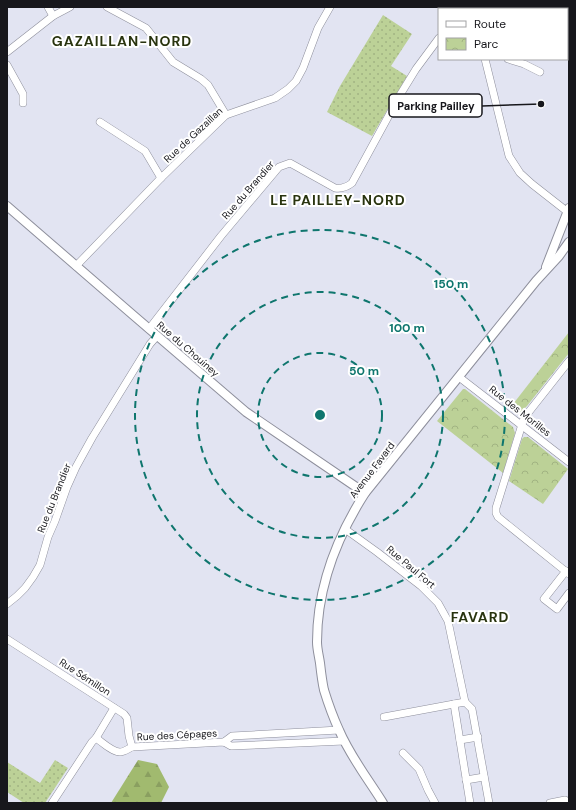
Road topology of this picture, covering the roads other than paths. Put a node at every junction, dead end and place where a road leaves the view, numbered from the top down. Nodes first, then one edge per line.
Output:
1 (48, 7) edge
2 (70, 7) edge
3 (107, 7) edge
4 (330, 7) edge
5 (53, 16) junction
6 (438, 39) edge
7 (7, 52) edge
8 (485, 60) edge
9 (511, 60) edge
10 (7, 65) edge
11 (540, 72) dead end
12 (23, 103) dead end
13 (226, 115) junction
14 (100, 122) dead end
15 (162, 178) junction
16 (7, 206) edge
17 (568, 211) edge
18 (569, 242) edge
19 (76, 266) junction
20 (544, 271) junction
21 (150, 329) junction
22 (157, 336) junction
23 (569, 361) edge
24 (459, 377) junction
25 (522, 425) junction
26 (569, 462) edge
27 (365, 493) junction
28 (345, 528) junction
29 (567, 572) edge
30 (569, 593) edge
31 (7, 604) edge
32 (7, 639) edge
33 (465, 702) junction
34 (454, 704) junction
35 (114, 708) junction
36 (384, 717) dead end
37 (339, 730) junction
38 (478, 737) junction
39 (96, 738) junction
40 (460, 740) junction
41 (344, 741) junction
42 (224, 742) junction
43 (132, 747) junction
44 (403, 753) dead end
45 (484, 777) junction
46 (466, 780) junction
47 (565, 800) dead end
48 (52, 803) edge
49 (383, 803) edge
50 (435, 803) edge
51 (470, 803) edge
52 (489, 803) edge
53 (550, 803) edge

1 - 5 street
2 - 5 street
3 - 13 street
4 - 13 street, Rue de Gazaillan
5 - 7 street
6 - 21 street, Rue du Brandier
8 - 17 street
9 - 11 street
10 - 12 street
13 - 15 street, Rue de Gazaillan
14 - 15 street
15 - 19 street, Rue de Gazaillan
16 - 19 street, Rue du Chouiney
17 - 20 street, Avenue Favard
18 - 20 street, Avenue Favard
19 - 21 street, Rue du Chouiney
20 - 24 street, Avenue Favard
21 - 22 street, Rue du Chouiney
22 - 27 street, Rue du Chouiney
22 - 31 street, Rue du Brandier
23 - 25 street
24 - 25 street, Rue des Morilles
24 - 27 street, Avenue Favard
25 - 26 street, Rue des Morilles
25 - 29 street
27 - 28 street, Avenue Favard
28 - 33 street, Rue Paul Fort
28 - 37 street, Avenue Favard
29 - 30 street
32 - 35 street, Rue Sémillon
33 - 34 street
33 - 38 street, Rue Paul Fort
34 - 36 street
34 - 40 street
35 - 39 street
35 - 43 street, Rue Sémillon
37 - 41 street, Avenue Favard
37 - 42 street, Rue des Cépages
38 - 40 street
38 - 45 street, Rue Paul Fort
39 - 43 street, Rue des Cépages
39 - 48 street
40 - 46 street
41 - 42 street, Rue des Cépages
41 - 49 street, Avenue Favard
42 - 43 street, Rue des Cépages
44 - 50 street
45 - 46 street
45 - 52 street, Rue Paul Fort
46 - 51 street
47 - 53 street

